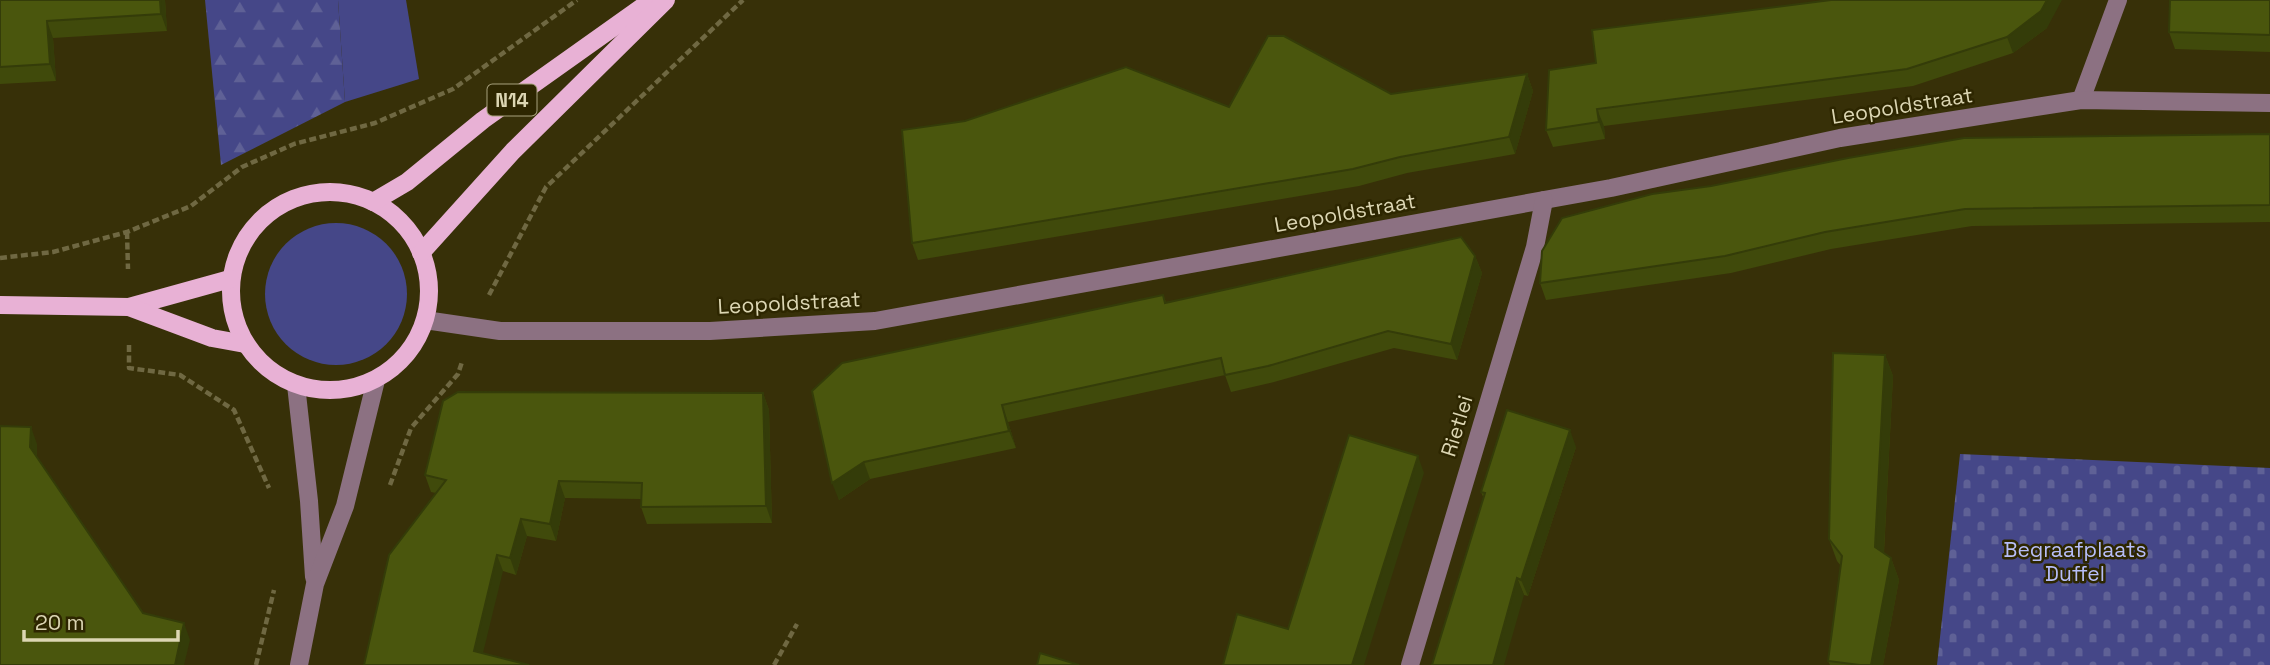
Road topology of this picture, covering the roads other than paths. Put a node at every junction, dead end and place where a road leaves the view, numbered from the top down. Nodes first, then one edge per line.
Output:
1 (652, 0) edge
2 (666, 0) edge
3 (2118, 0) edge
4 (2081, 100) junction
5 (2270, 103) edge
6 (1544, 200) junction
7 (373, 202) junction
8 (421, 253) junction
9 (230, 279) junction
10 (0, 305) edge
11 (129, 307) junction
12 (425, 320) junction
13 (245, 344) junction
14 (376, 380) junction
15 (296, 385) junction
16 (315, 583) junction
17 (299, 665) edge
18 (1410, 665) edge

1 - 7 main road, N14
2 - 8 main road, N14
3 - 4 street
4 - 5 street, Leopoldstraat
4 - 6 street, Leopoldstraat
6 - 12 street, Leopoldstraat
6 - 18 street, Rietlei
7 - 8 main road
7 - 9 main road
8 - 12 main road
9 - 11 main road
9 - 13 main road
10 - 11 main road
11 - 13 main road
12 - 14 main road
13 - 15 main road
14 - 15 main road
14 - 16 street
15 - 16 street
16 - 17 street

